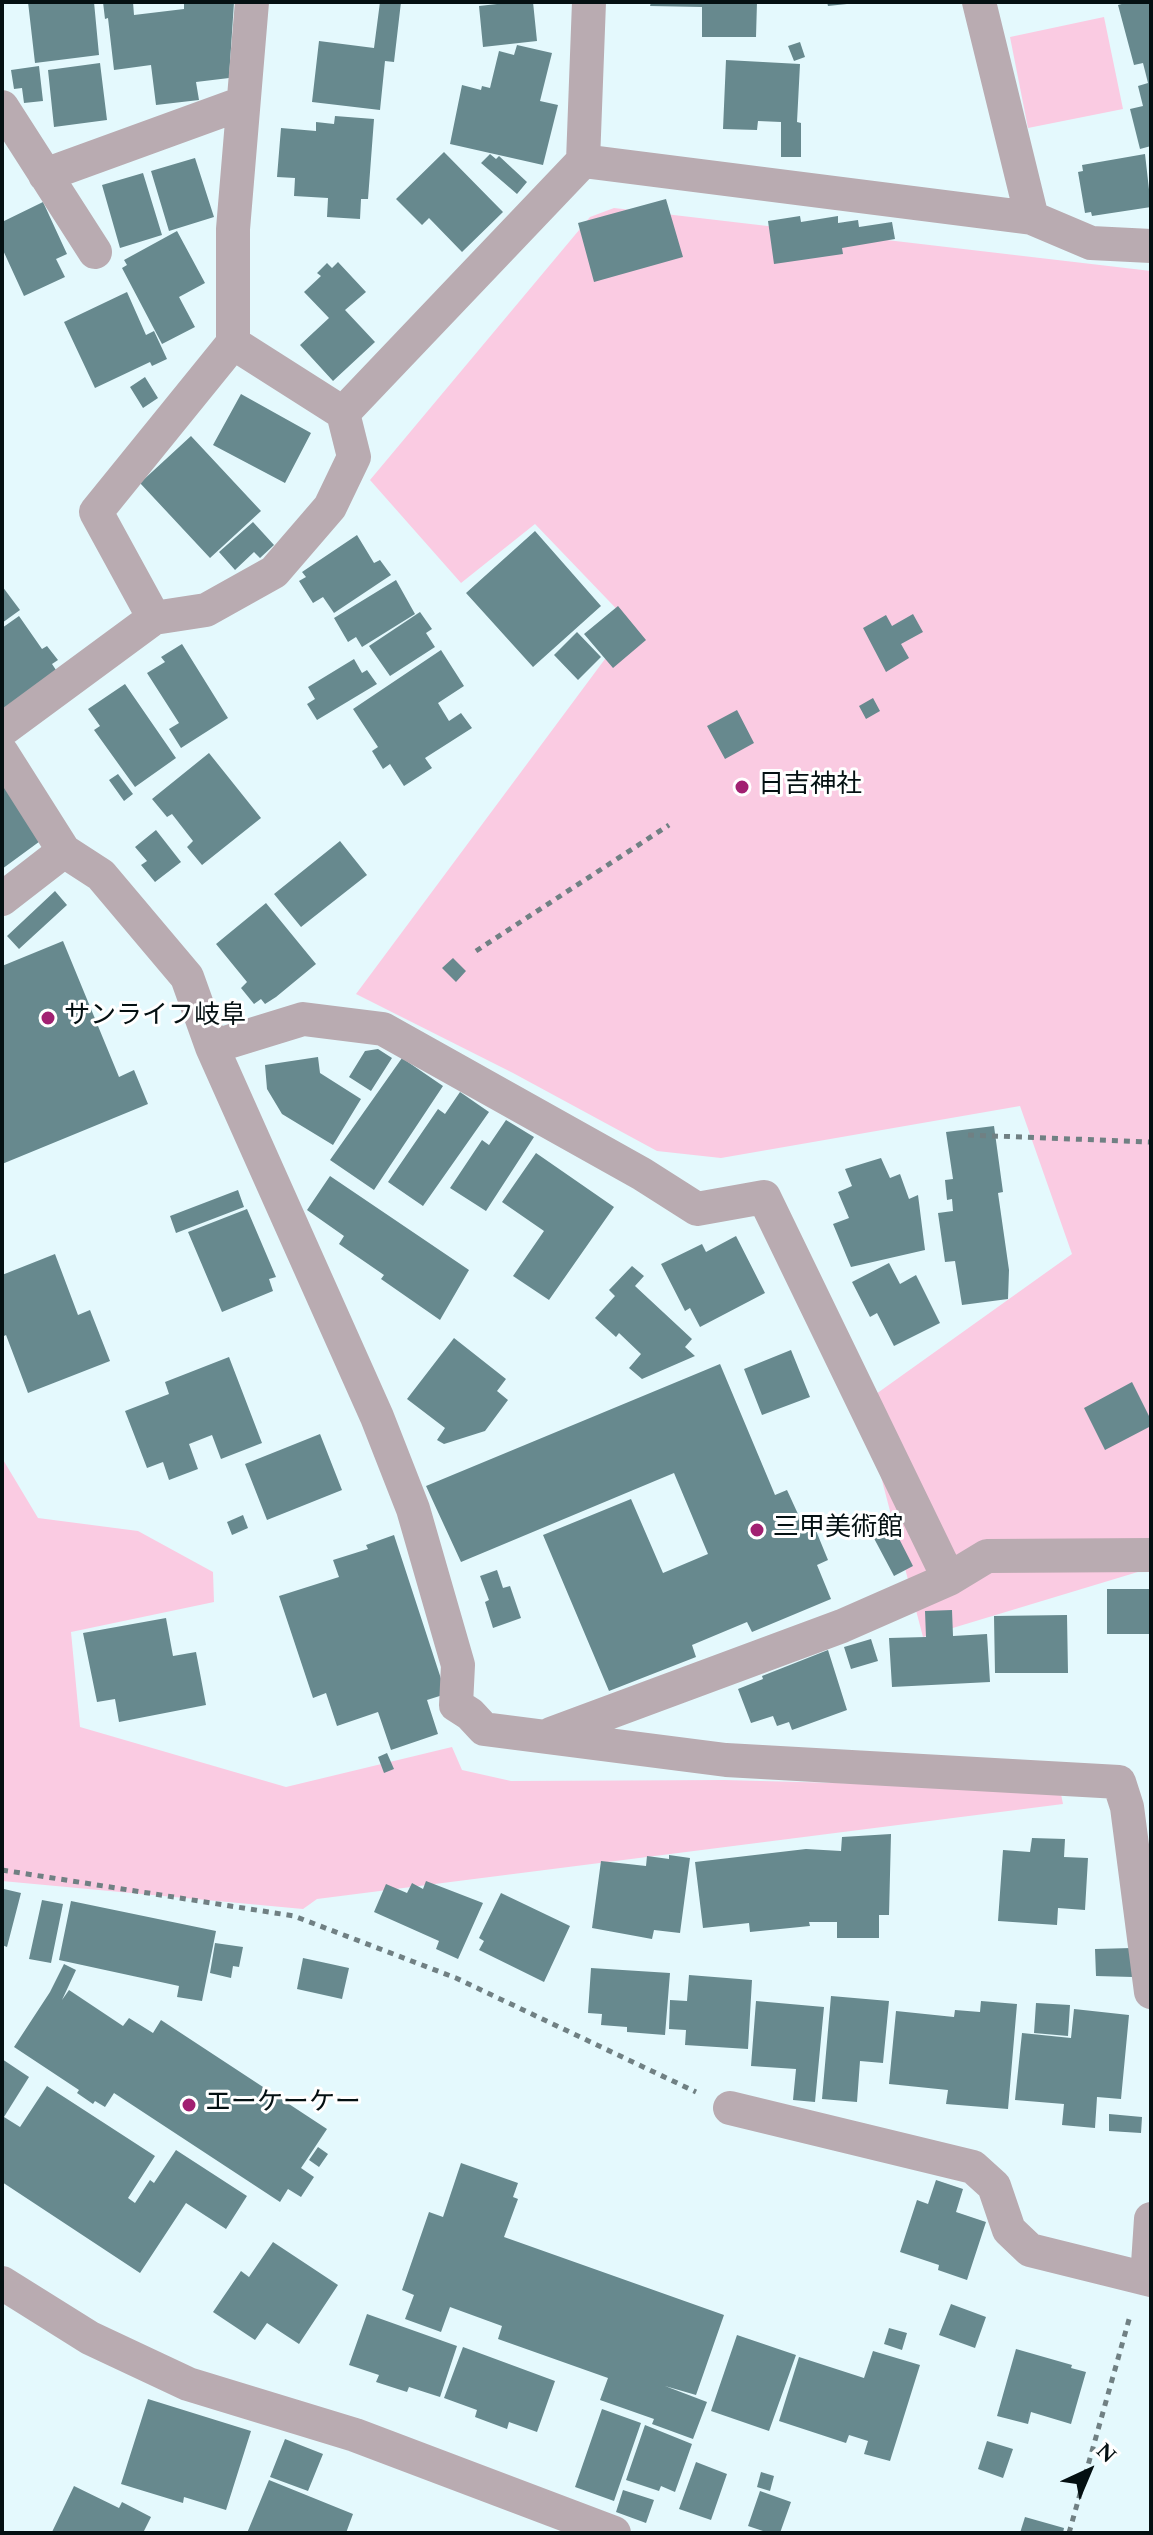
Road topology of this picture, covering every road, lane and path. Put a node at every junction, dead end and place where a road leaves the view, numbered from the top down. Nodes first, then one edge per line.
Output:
1 (252, 2) edge
2 (589, 2) edge
3 (979, 2) edge
4 (243, 103) junction
5 (2, 107) edge
6 (583, 161) junction
7 (45, 175) junction
8 (1032, 218) junction
9 (1151, 246) edge
10 (95, 252) dead end
11 (233, 343) junction
12 (343, 413) junction
13 (154, 618) junction
14 (2, 730) edge
15 (2, 753) edge
16 (669, 825) dead end
17 (64, 851) junction
18 (2, 899) edge
19 (476, 951) dead end
20 (212, 1047) junction
21 (968, 1135) dead end
22 (1151, 1142) edge
23 (1151, 1555) edge
24 (949, 1579) junction
25 (547, 1735) junction
26 (2, 1870) edge
27 (1151, 1992) edge
28 (730, 2108) joint
29 (1151, 2219) edge
30 (1149, 2280) edge
31 (2, 2283) edge
32 (614, 2533) edge
33 (1069, 2533) edge

1 - 4 street
2 - 6 street
3 - 8 street
4 - 7 street
4 - 11 street
5 - 7 street
6 - 8 street
6 - 12 street
7 - 10 street
8 - 9 street
11 - 12 street
11 - 13 street
12 - 13 street
13 - 14 street
15 - 17 street
16 - 19 path
17 - 18 street
17 - 20 street
20 - 24 street
20 - 25 street
21 - 22 path
23 - 24 street
24 - 25 street
25 - 27 street
26 - 28 path
28 - 30 street
29 - 30 street
30 - 33 path
31 - 32 street

